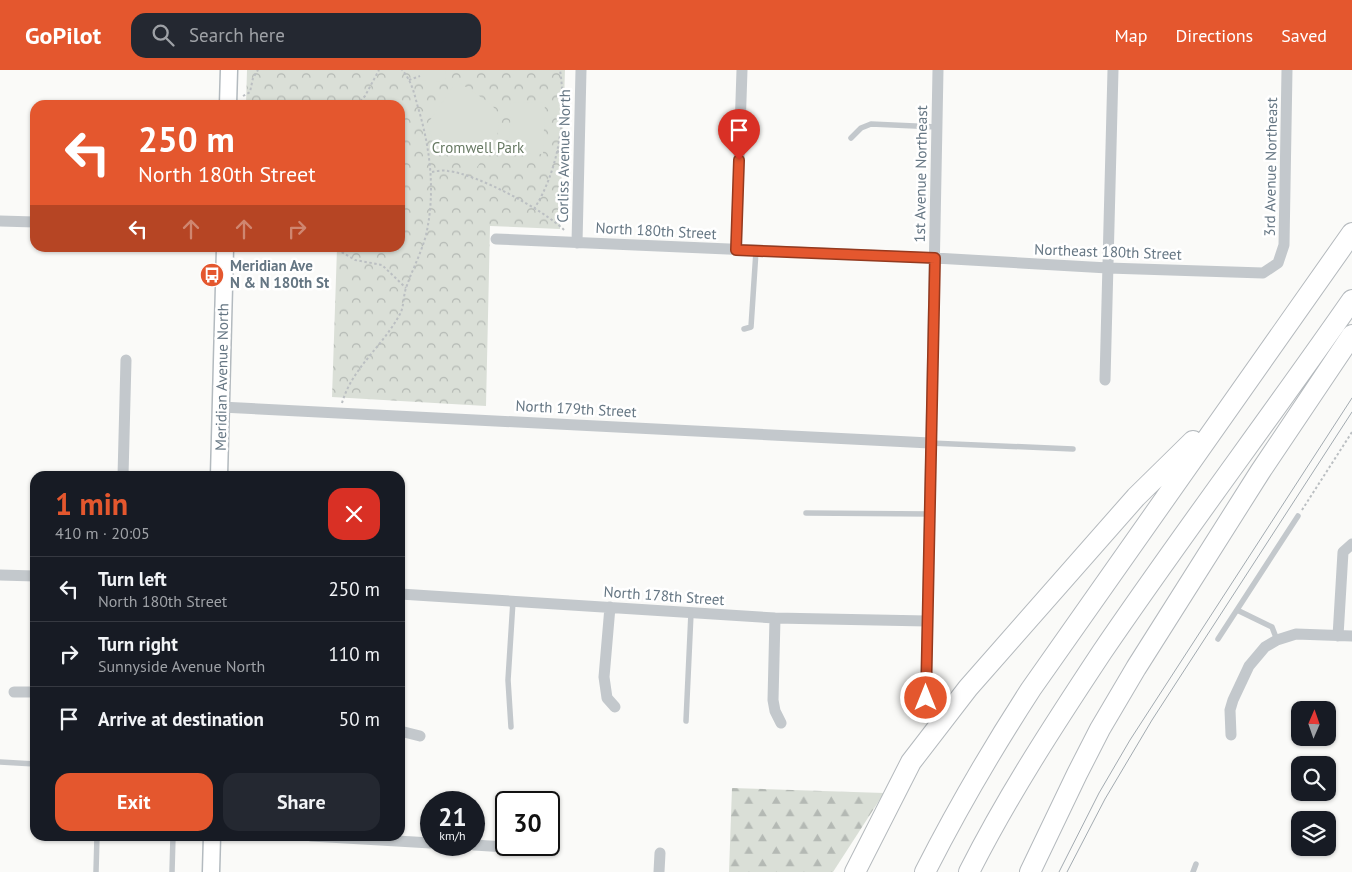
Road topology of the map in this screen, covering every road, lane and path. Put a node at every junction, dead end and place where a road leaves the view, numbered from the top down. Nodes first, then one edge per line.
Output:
1 (228, 70) edge
2 (258, 70) edge
3 (378, 70) edge
4 (402, 70) edge
5 (560, 70) edge
6 (581, 70) edge
7 (742, 70) edge
8 (938, 70) edge
9 (1113, 70) edge
10 (1287, 70) edge
11 (420, 76) dead end
12 (409, 80) junction
13 (228, 100) edge
14 (231, 100) edge
15 (361, 100) edge
16 (937, 127) junction
17 (851, 138) dead end
18 (432, 172) junction
19 (534, 209) junction
20 (0, 221) edge
21 (30, 222) edge
22 (1352, 233) edge
23 (496, 239) dead end
24 (577, 243) junction
25 (736, 250) junction
26 (756, 251) junction
27 (225, 252) edge
28 (342, 252) edge
29 (935, 258) junction
30 (1278, 263) joint
31 (1108, 268) junction
32 (406, 288) junction
33 (1352, 300) edge
34 (744, 329) dead end
35 (1352, 335) edge
36 (126, 360) dead end
37 (1105, 380) dead end
38 (1229, 406) junction
39 (221, 407) junction
40 (339, 412) junction
41 (1352, 432) edge
42 (930, 443) junction
43 (1073, 449) dead end
44 (123, 471) edge
45 (219, 471) edge
46 (806, 513) dead end
47 (929, 514) junction
48 (1298, 516) joint
49 (1348, 548) edge
50 (0, 575) edge
51 (30, 576) edge
52 (405, 594) edge
53 (513, 601) junction
54 (610, 607) junction
55 (1237, 610) junction
56 (691, 613) junction
57 (775, 618) junction
58 (927, 621) junction
59 (1338, 636) junction
60 (1352, 636) edge
61 (1218, 639) dead end
62 (1277, 640) junction
63 (14, 692) dead end
64 (30, 692) edge
65 (926, 698) dead end
66 (615, 707) dead end
67 (686, 721) dead end
68 (781, 723) dead end
69 (511, 727) dead end
70 (405, 732) edge
71 (1231, 735) dead end
72 (420, 736) dead end
73 (0, 762) edge
74 (30, 764) edge
75 (97, 841) edge
76 (173, 841) edge
77 (212, 841) edge
78 (405, 841) edge
79 (420, 842) edge
80 (660, 852) dead end
81 (1196, 864) dead end
82 (96, 872) edge
83 (172, 872) edge
84 (211, 872) edge
85 (659, 872) edge
86 (855, 872) edge
87 (925, 872) edge
88 (969, 872) edge
89 (1030, 872) edge
90 (1193, 872) edge

1 - 13 street
2 - 14 path
3 - 15 path
4 - 12 path
5 - 19 path
6 - 24 street, Corliss Avenue North
7 - 25 street
8 - 16 street, 1st Avenue Northeast
9 - 31 street
10 - 30 street, 3rd Avenue Northeast
11 - 12 path
12 - 18 path
16 - 17 lane
16 - 29 street, 1st Avenue Northeast
18 - 19 path
18 - 32 path
19 - 24 path
20 - 21 street
22 - 38 highway
23 - 24 street, North 180th Street
24 - 25 street, North 180th Street
25 - 26 street, North 180th Street
26 - 29 street, North 180th Street
26 - 34 lane
27 - 39 street, Meridian Avenue North
28 - 32 path
29 - 31 street, Northeast 180th Street
29 - 42 street, 1st Avenue Northeast
30 - 31 street, Northeast 180th Street
31 - 37 street
32 - 40 path
33 - 88 highway
35 - 89 highway
36 - 44 street
38 - 86 highway
38 - 87 highway
39 - 40 street, North 179th Street
39 - 45 street, Meridian Avenue North
40 - 42 street, North 179th Street
41 - 48 path
42 - 43 lane
42 - 47 street, 1st Avenue Northeast
46 - 47 lane
47 - 58 street, 1st Avenue Northeast
48 - 55 lane
49 - 59 street
50 - 51 street
52 - 53 street, North 178th Street
53 - 54 street, North 178th Street
53 - 69 lane
54 - 56 street, North 178th Street
54 - 66 street
55 - 61 lane
55 - 62 lane
56 - 57 street, North 178th Street
56 - 67 lane
57 - 58 street, North 178th Street
57 - 68 street
58 - 65 street, 1st Avenue Northeast
59 - 60 street
59 - 62 street
62 - 71 street
63 - 64 street
70 - 72 street
73 - 74 lane
75 - 82 lane
76 - 83 lane
77 - 84 street
78 - 79 street
80 - 85 street
81 - 90 lane

